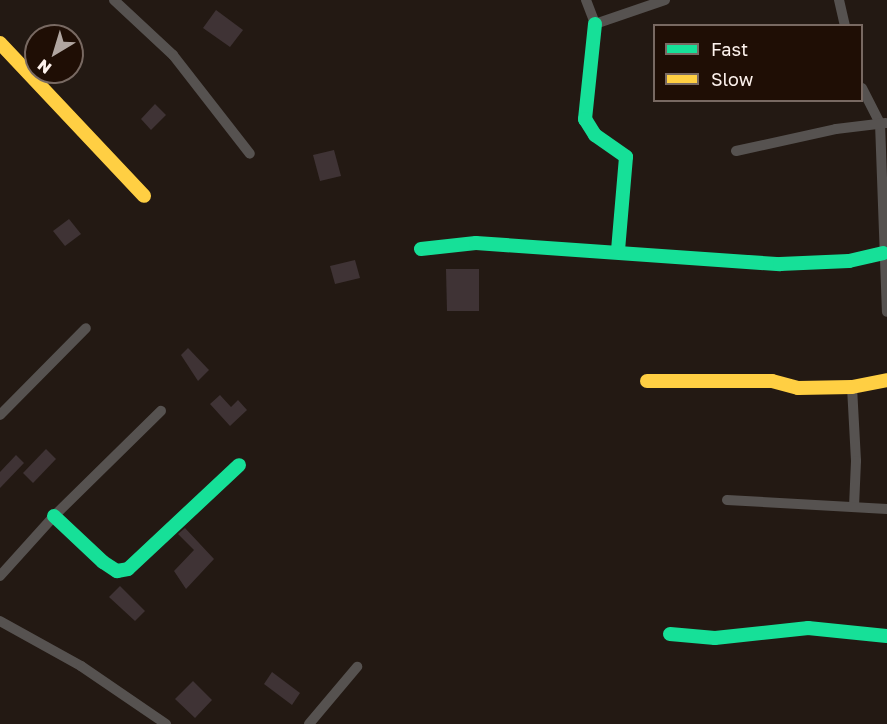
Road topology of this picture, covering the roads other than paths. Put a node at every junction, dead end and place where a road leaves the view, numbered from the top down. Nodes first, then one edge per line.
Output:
1 (114, 0) edge
2 (586, 0) edge
3 (665, 0) edge
4 (839, 0) edge
5 (595, 24) junction
6 (845, 24) edge
7 (0, 43) edge
8 (863, 91) edge
9 (884, 123) edge
10 (736, 151) dead end
11 (250, 154) dead end
12 (144, 196) dead end
13 (421, 249) dead end
14 (618, 251) junction
15 (883, 253) junction
16 (887, 312) edge
17 (86, 328) dead end
18 (887, 380) edge
19 (647, 381) dead end
20 (852, 387) junction
21 (161, 411) dead end
22 (0, 415) edge
23 (239, 465) dead end
24 (727, 500) dead end
25 (854, 506) junction
26 (887, 509) edge
27 (54, 516) junction
28 (0, 576) edge
29 (0, 621) edge
30 (670, 634) dead end
31 (887, 636) edge
32 (357, 667) dead end
33 (166, 724) edge
34 (309, 724) edge

1 - 11 street
2 - 5 street
3 - 5 street
4 - 6 street
5 - 14 street
7 - 12 street
8 - 9 street
9 - 10 street
9 - 15 street
13 - 14 street
14 - 15 street
15 - 16 street
17 - 22 street
18 - 20 street
19 - 20 street
20 - 25 street
21 - 27 street
23 - 27 street
24 - 25 street
25 - 26 street
27 - 28 street
29 - 33 street
30 - 31 street
32 - 34 street

